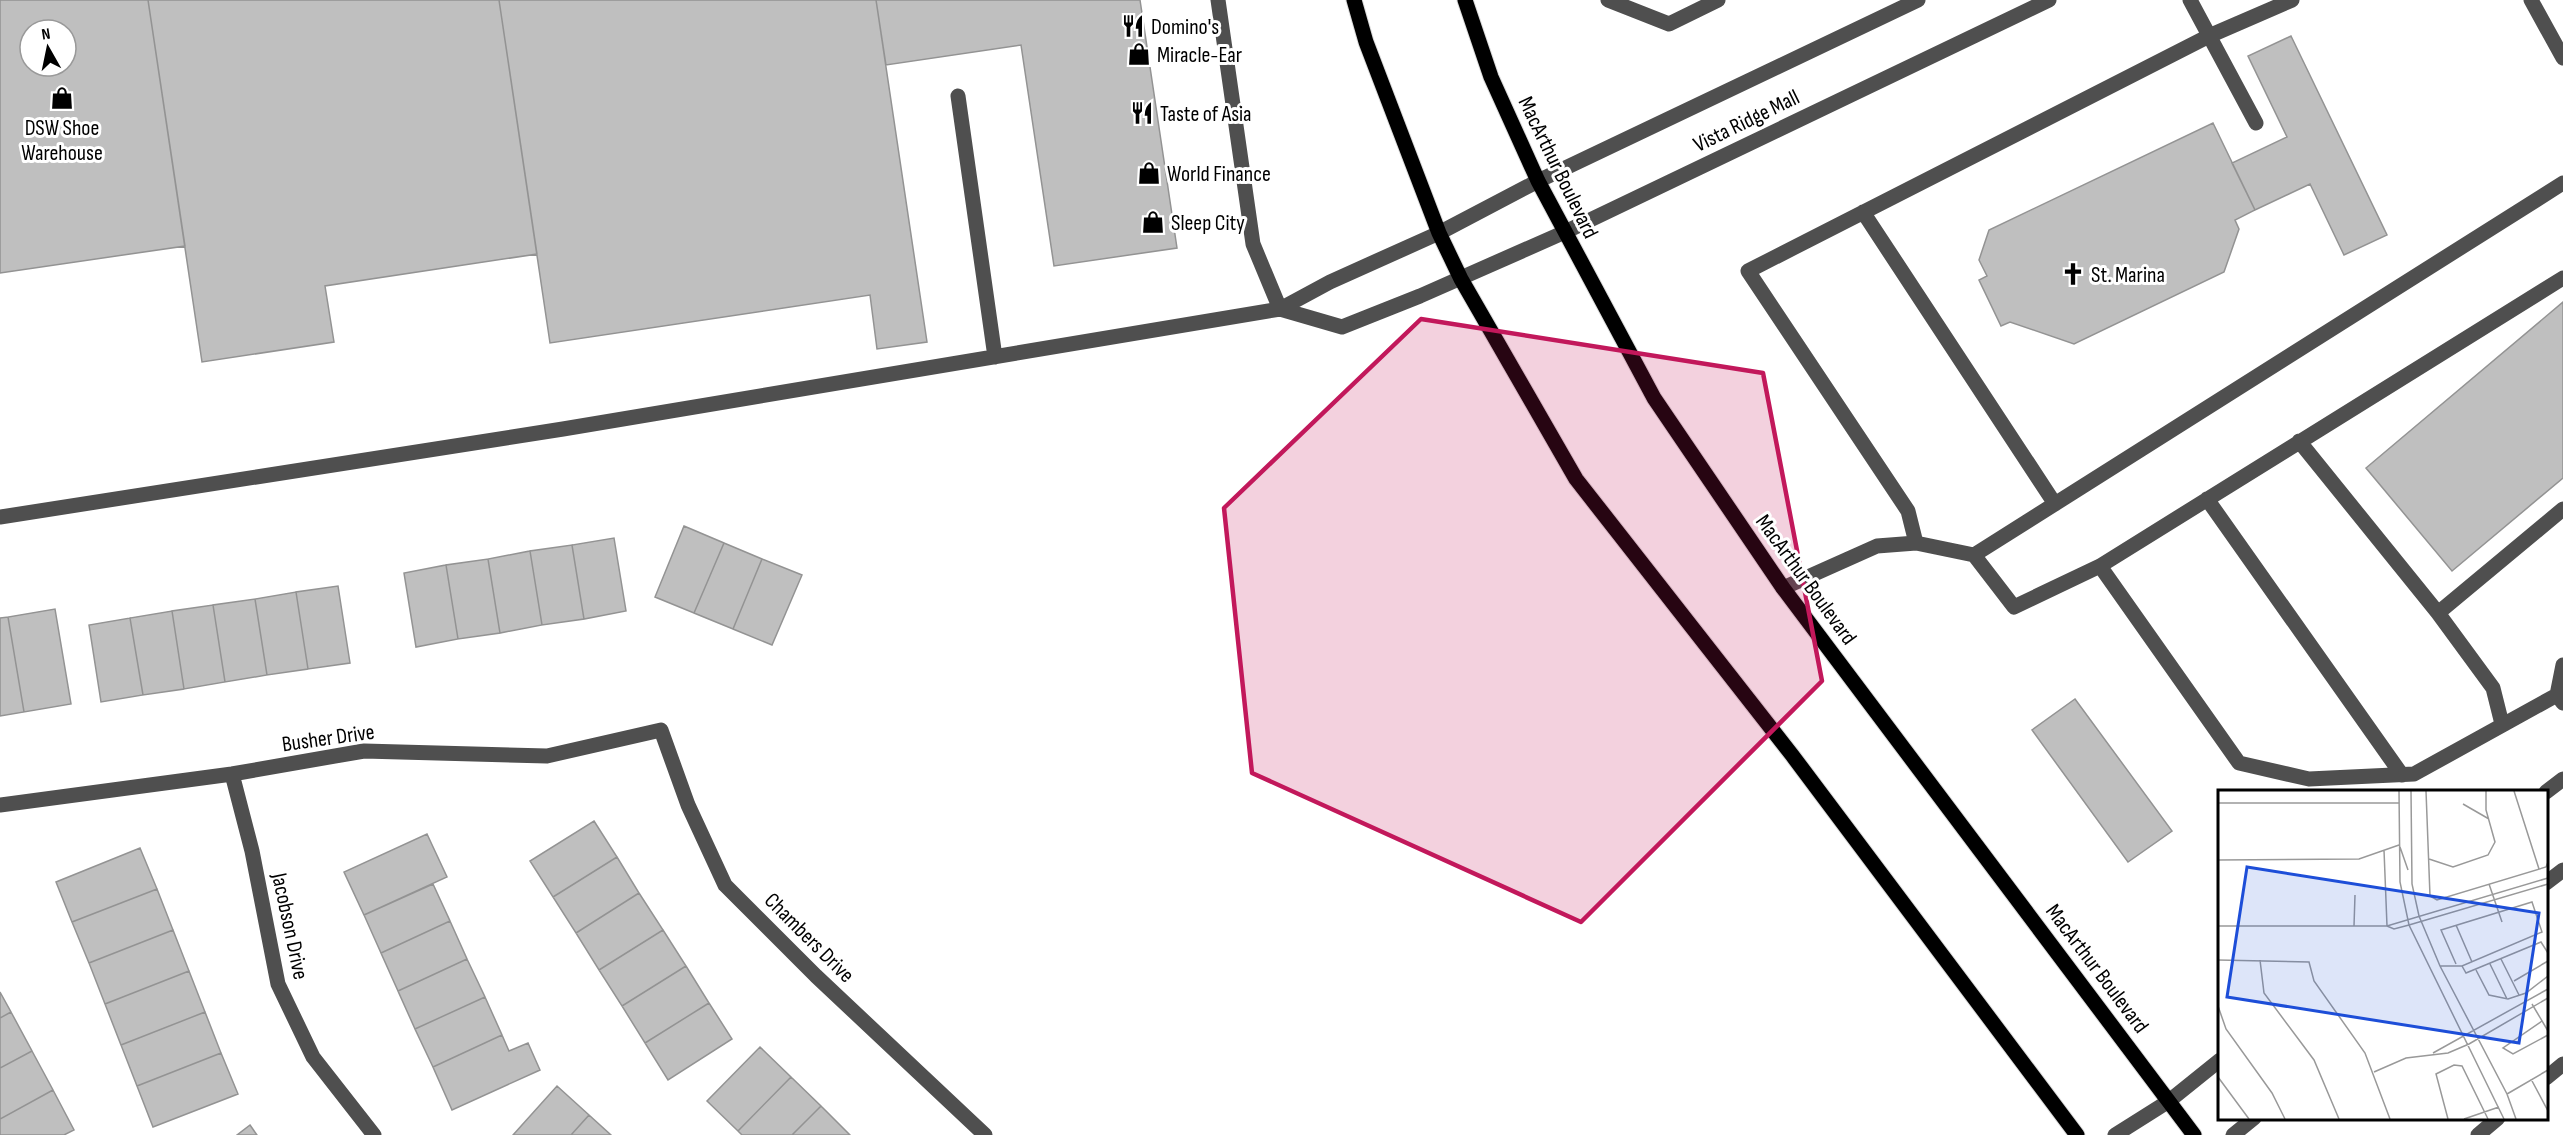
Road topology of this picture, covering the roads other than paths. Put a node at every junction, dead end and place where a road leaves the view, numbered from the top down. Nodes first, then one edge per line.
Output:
1 (1218, 0) edge
2 (1354, 0) edge
3 (1465, 0) edge
4 (1608, 0) edge
5 (1718, 0) edge
6 (1918, 0) edge
7 (2049, 0) edge
8 (2190, 0) edge
9 (2292, 0) edge
10 (2531, 0) edge
11 (2209, 36) junction
12 (2563, 58) edge
13 (958, 96) dead end
14 (2256, 123) dead end
15 (1538, 181) junction
16 (2563, 183) edge
17 (1863, 212) junction
18 (1565, 232) junction
19 (1439, 233) junction
20 (2563, 278) edge
21 (1461, 279) junction
22 (1280, 309) junction
23 (995, 357) junction
24 (2299, 441) junction
25 (2207, 499) junction
26 (2055, 504) junction
27 (2563, 509) edge
28 (0, 517) edge
29 (1916, 543) junction
30 (1974, 555) junction
31 (2100, 566) junction
32 (1783, 588) junction
33 (2438, 614) junction
34 (2563, 665) edge
35 (2560, 699) edge
36 (2502, 724) junction
37 (661, 730) joint
38 (232, 774) junction
39 (2402, 775) junction
40 (2563, 779) edge
41 (2548, 791) edge
42 (0, 805) edge
43 (2563, 870) edge
44 (2548, 882) edge
45 (2218, 1062) edge
46 (2563, 1064) edge
47 (2548, 1077) edge
48 (2169, 1101) junction
49 (2253, 1120) edge
50 (2497, 1120) edge
51 (374, 1135) edge
52 (985, 1135) edge
53 (2077, 1135) edge
54 (2115, 1135) edge
55 (2194, 1135) edge
56 (2233, 1135) edge
57 (2478, 1135) edge

1 - 22 street
2 - 19 main road
3 - 15 main road, MacArthur Boulevard
4 - 5 street
6 - 15 street, Vista Ridge Mall
7 - 18 street, Vista Ridge Mall
8 - 11 street
9 - 11 street
10 - 12 street
11 - 14 street
11 - 17 street
13 - 23 street
15 - 18 main road, MacArthur Boulevard
15 - 19 street, Vista Ridge Mall
16 - 26 street
17 - 26 street
17 - 29 street
18 - 21 street, Vista Ridge Mall
18 - 32 main road, MacArthur Boulevard
19 - 21 main road
19 - 22 street, Vista Ridge Mall
20 - 24 street
21 - 22 street, Vista Ridge Mall
21 - 53 main road
22 - 23 street
23 - 28 street
24 - 25 street
24 - 33 street
25 - 31 street
25 - 39 street
26 - 30 street
27 - 33 street
29 - 30 street
29 - 32 street
30 - 31 street
31 - 39 street
32 - 48 main road, MacArthur Boulevard
33 - 36 street
34 - 35 street
35 - 36 street
36 - 39 street
37 - 38 street, Busher Drive
37 - 52 street, Chambers Drive
38 - 42 street, Busher Drive
38 - 51 street, Jacobson Drive
40 - 41 street
43 - 44 street
45 - 48 street
46 - 47 street
48 - 54 street
48 - 55 main road, MacArthur Boulevard
49 - 56 street
50 - 57 street

